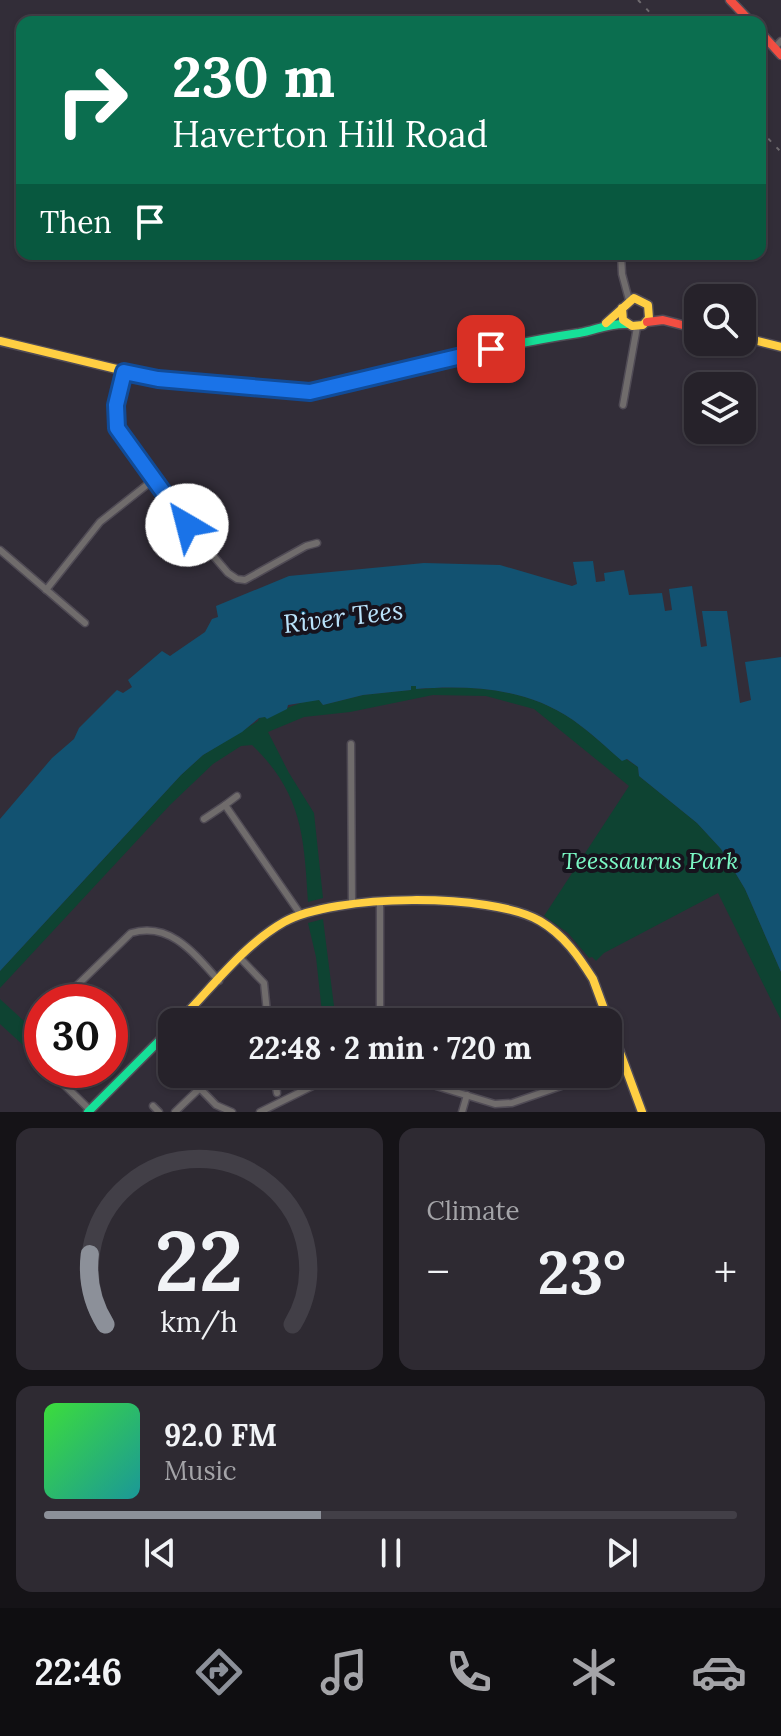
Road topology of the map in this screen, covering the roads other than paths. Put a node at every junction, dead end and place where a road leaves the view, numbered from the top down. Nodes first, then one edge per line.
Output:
1 (730, 0) edge
2 (745, 16) edge
3 (621, 260) edge
4 (629, 300) junction
5 (648, 305) junction
6 (622, 308) junction
7 (647, 322) junction
8 (671, 322) junction
9 (684, 325) edge
10 (632, 326) junction
11 (601, 327) junction
12 (0, 341) edge
13 (756, 341) edge
14 (781, 347) edge
15 (124, 372) junction
16 (623, 405) dead end
17 (153, 480) junction
18 (317, 543) dead end
19 (0, 550) edge
20 (46, 590) junction
21 (85, 623) dead end
22 (351, 744) dead end
23 (237, 796) dead end
24 (225, 805) junction
25 (204, 819) dead end
26 (352, 904) junction
27 (380, 904) junction
28 (301, 915) junction
29 (241, 959) junction
30 (219, 981) junction
31 (79, 984) edge
32 (192, 1008) edge
33 (267, 1008) edge
34 (380, 1008) edge
35 (157, 1043) edge
36 (625, 1064) junction
37 (622, 1065) edge
38 (67, 1088) edge
39 (200, 1088) joint
40 (276, 1088) edge
41 (311, 1088) edge
42 (444, 1088) edge
43 (555, 1088) edge
44 (277, 1093) dead end
45 (467, 1095) junction
46 (153, 1106) dead end
47 (89, 1111) edge
48 (159, 1112) edge
49 (175, 1112) edge
50 (232, 1112) edge
51 (260, 1112) edge
52 (462, 1112) edge
53 (642, 1112) edge

1 - 2 main road
3 - 4 street
4 - 5 main road
4 - 6 main road
5 - 7 main road
5 - 8 main road
6 - 10 main road
6 - 11 main road
7 - 8 main road
7 - 10 main road
8 - 9 main road
10 - 11 main road
10 - 16 street
11 - 15 main road
12 - 15 main road
13 - 14 main road
15 - 17 street
17 - 18 street
17 - 20 street
19 - 20 street
20 - 21 street
22 - 26 street
23 - 24 street
24 - 25 street
24 - 28 street
26 - 27 main road
26 - 28 main road
27 - 34 street
27 - 36 main road
28 - 29 main road
29 - 30 main road
29 - 33 street
30 - 31 street
30 - 32 main road
35 - 47 main road
36 - 37 street
36 - 53 main road
38 - 47 street
39 - 49 street
39 - 50 street
40 - 44 street
41 - 51 street
42 - 45 street
43 - 45 street
45 - 52 street
46 - 48 street

